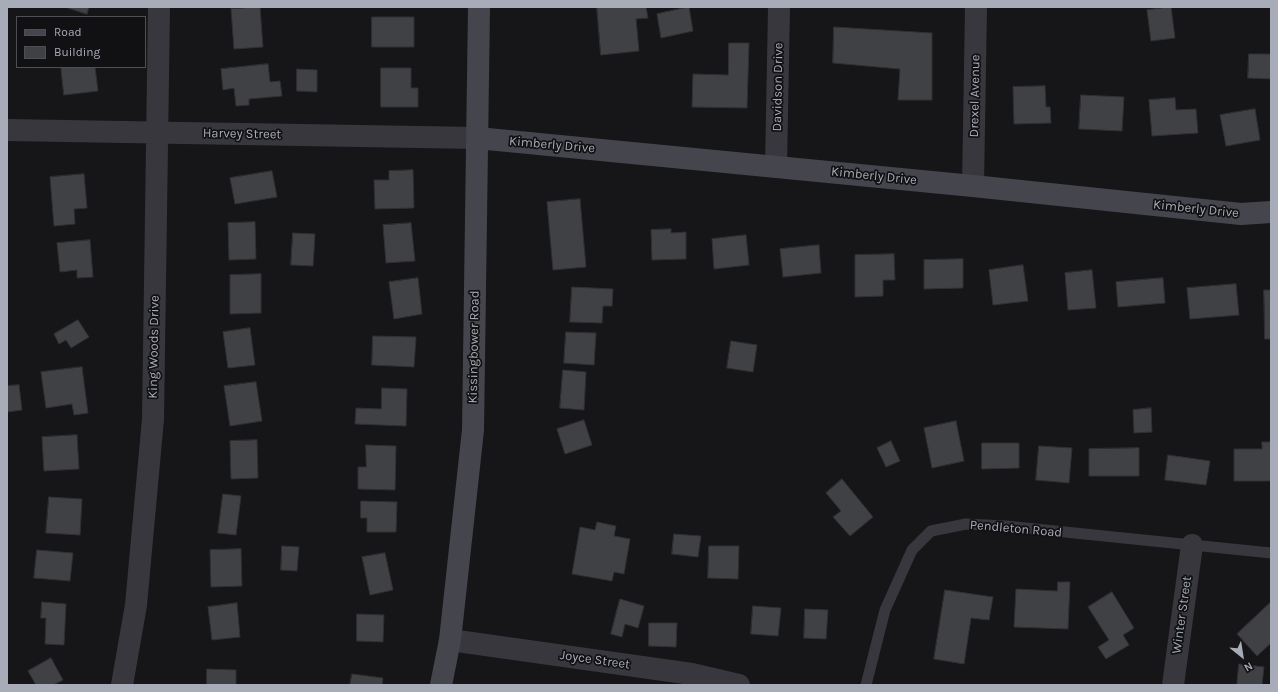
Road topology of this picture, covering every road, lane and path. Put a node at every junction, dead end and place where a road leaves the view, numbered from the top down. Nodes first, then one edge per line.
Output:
1 (159, 7) edge
2 (480, 7) edge
3 (779, 7) edge
4 (976, 7) edge
5 (7, 130) edge
6 (157, 132) junction
7 (477, 138) junction
8 (776, 167) junction
9 (973, 186) junction
10 (1271, 212) edge
11 (1192, 546) junction
12 (1271, 553) edge
13 (450, 640) junction
14 (122, 685) edge
15 (441, 685) edge
16 (739, 685) edge
17 (866, 685) edge
18 (1173, 685) edge

1 - 6 street, King Woods Drive
2 - 7 street, Kissingbower Road
3 - 8 street, Davidson Drive
4 - 9 street, Drexel Avenue
5 - 6 street, Harvey Street
6 - 7 street, Harvey Street
6 - 14 street, King Woods Drive
7 - 8 street, Kimberly Drive
7 - 13 street, Kissingbower Road
8 - 9 street, Kimberly Drive
9 - 10 street, Kimberly Drive
11 - 12 lane, Pendleton Road
11 - 17 lane, Pendleton Road
11 - 18 street, Winter Street
13 - 15 street, Kissingbower Road
13 - 16 street, Joyce Street

